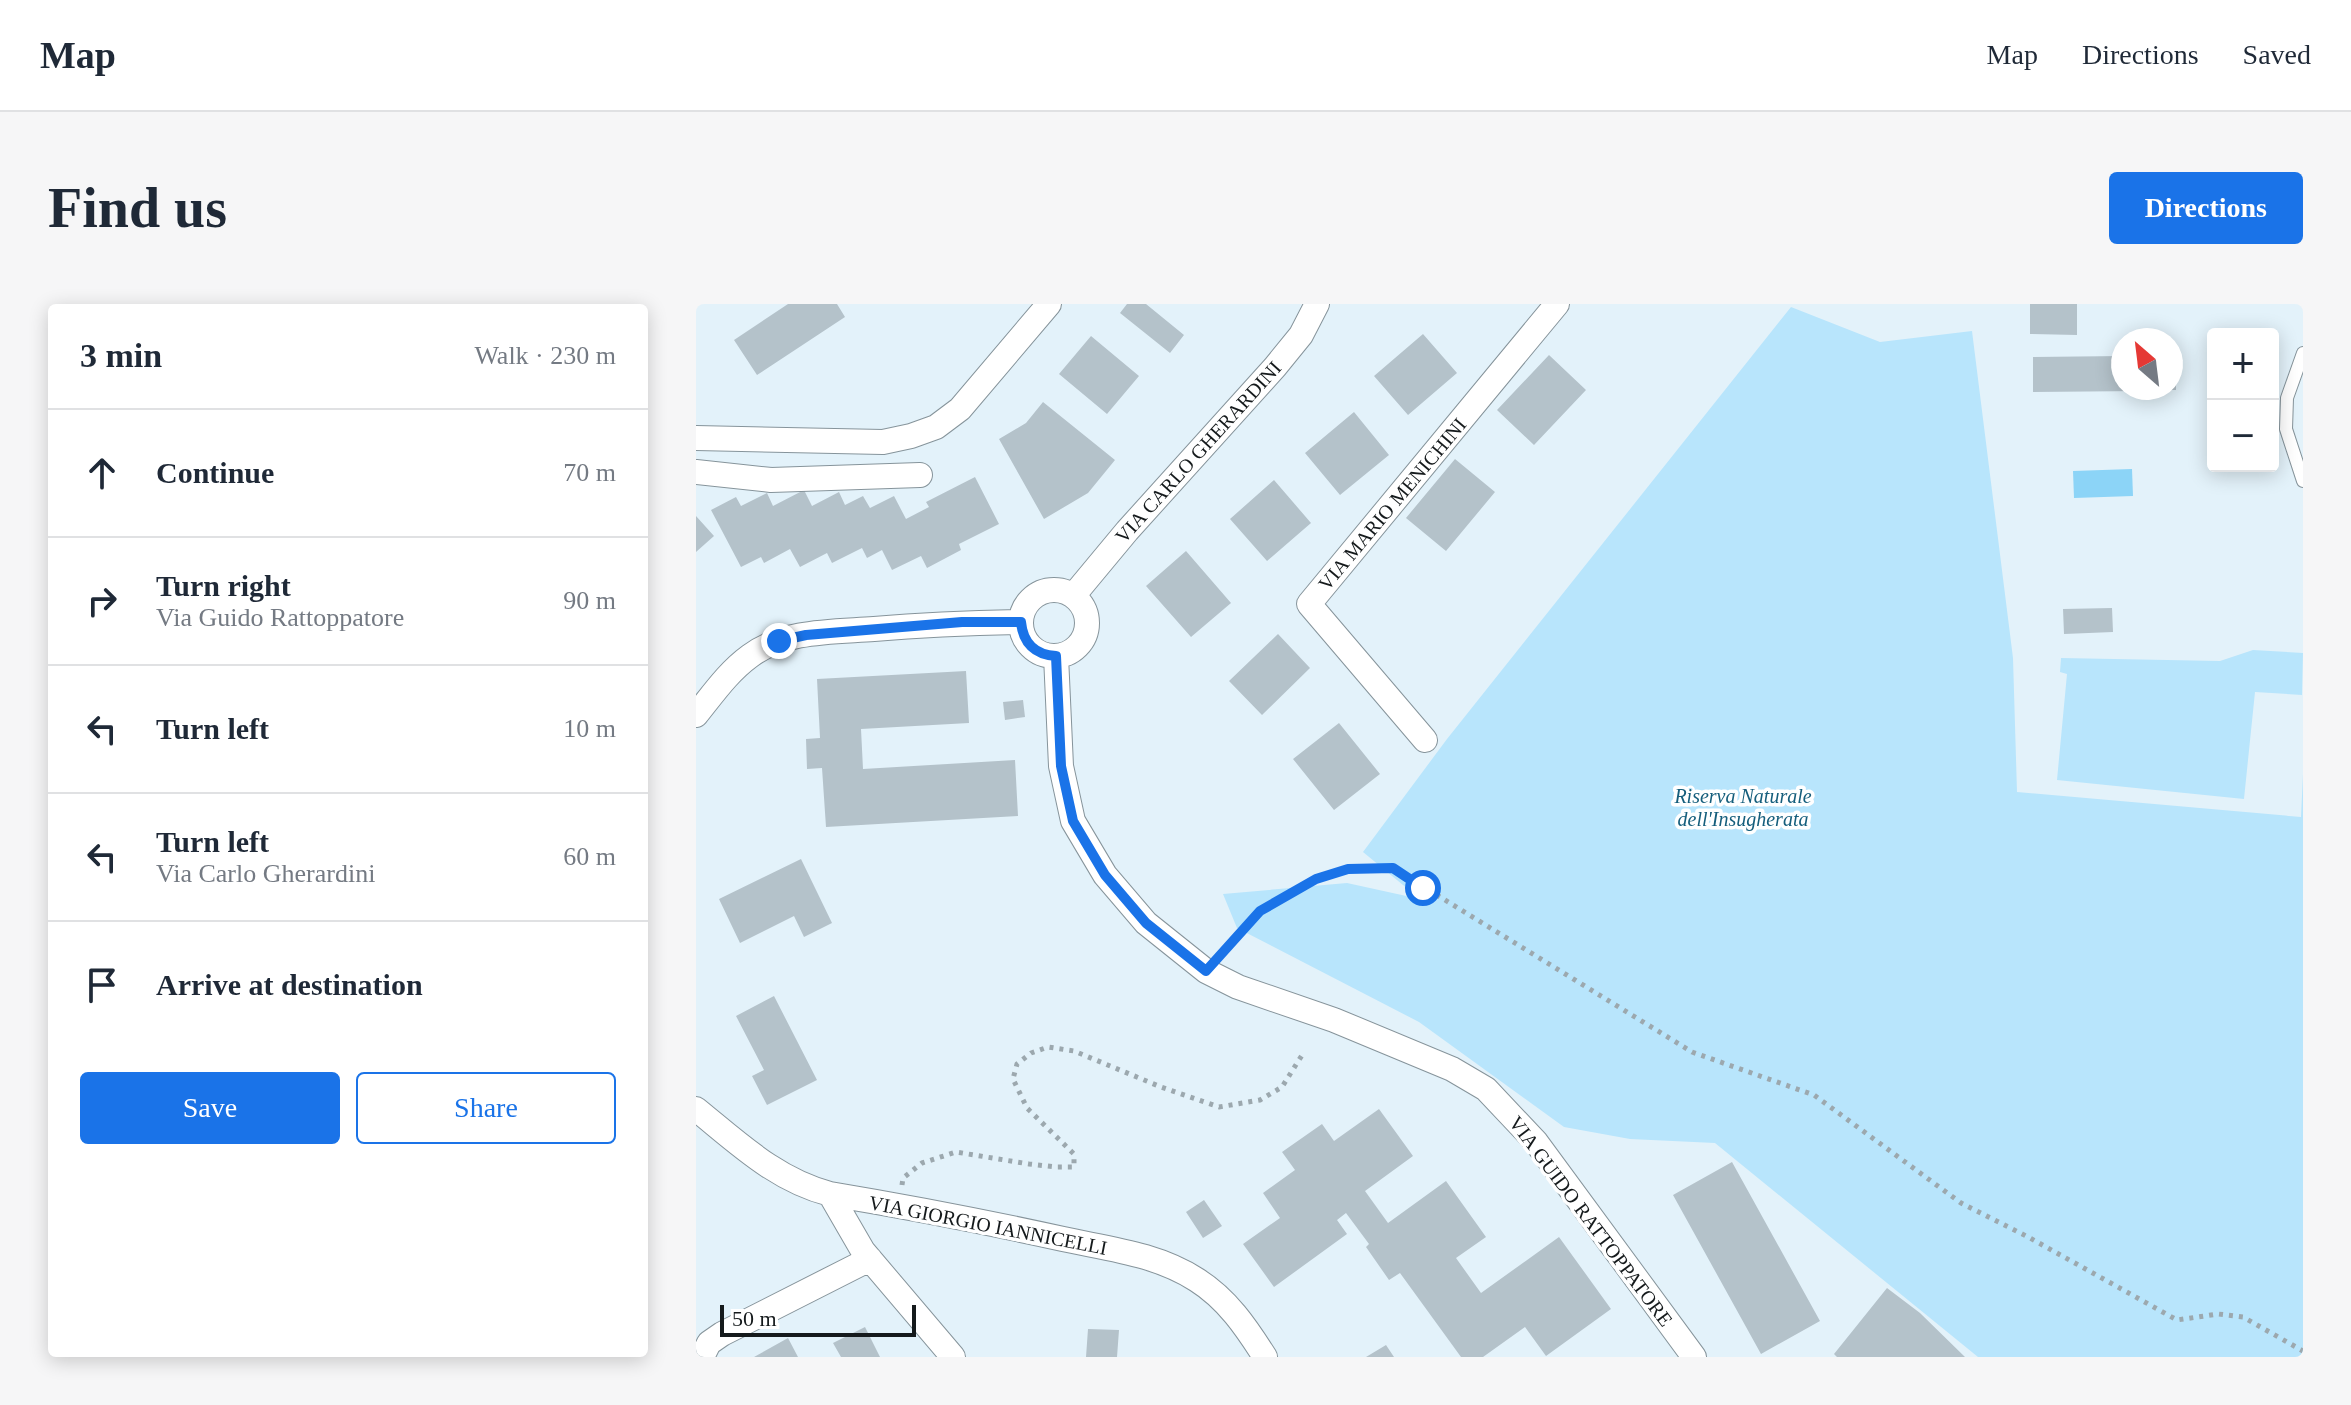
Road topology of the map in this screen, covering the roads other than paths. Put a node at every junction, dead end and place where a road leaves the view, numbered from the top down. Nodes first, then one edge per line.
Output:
1 (1049, 304) edge
2 (1317, 304) edge
3 (1557, 304) edge
4 (2303, 353) edge
5 (696, 438) edge
6 (696, 472) edge
7 (920, 475) dead end
8 (2303, 481) edge
9 (1073, 596) junction
10 (1021, 622) junction
11 (1056, 656) junction
12 (696, 715) edge
13 (1425, 740) dead end
14 (696, 1109) edge
15 (830, 1194) junction
16 (870, 1259) junction
17 (702, 1357) edge
18 (953, 1357) edge
19 (1265, 1357) edge
20 (1694, 1357) edge

1 - 5 street
2 - 9 street, VIA CARLO GHERARDINI
3 - 13 street, VIA MARIO MENICHINI
4 - 8 lane
6 - 7 street
9 - 10 street
9 - 11 street
10 - 11 street
10 - 12 street
11 - 20 street, VIA GUIDO RATTOPPATORE
14 - 15 street, VIA GIORGIO IANNICELLI
15 - 16 street
15 - 19 street, VIA GIORGIO IANNICELLI
16 - 17 street
16 - 18 street

